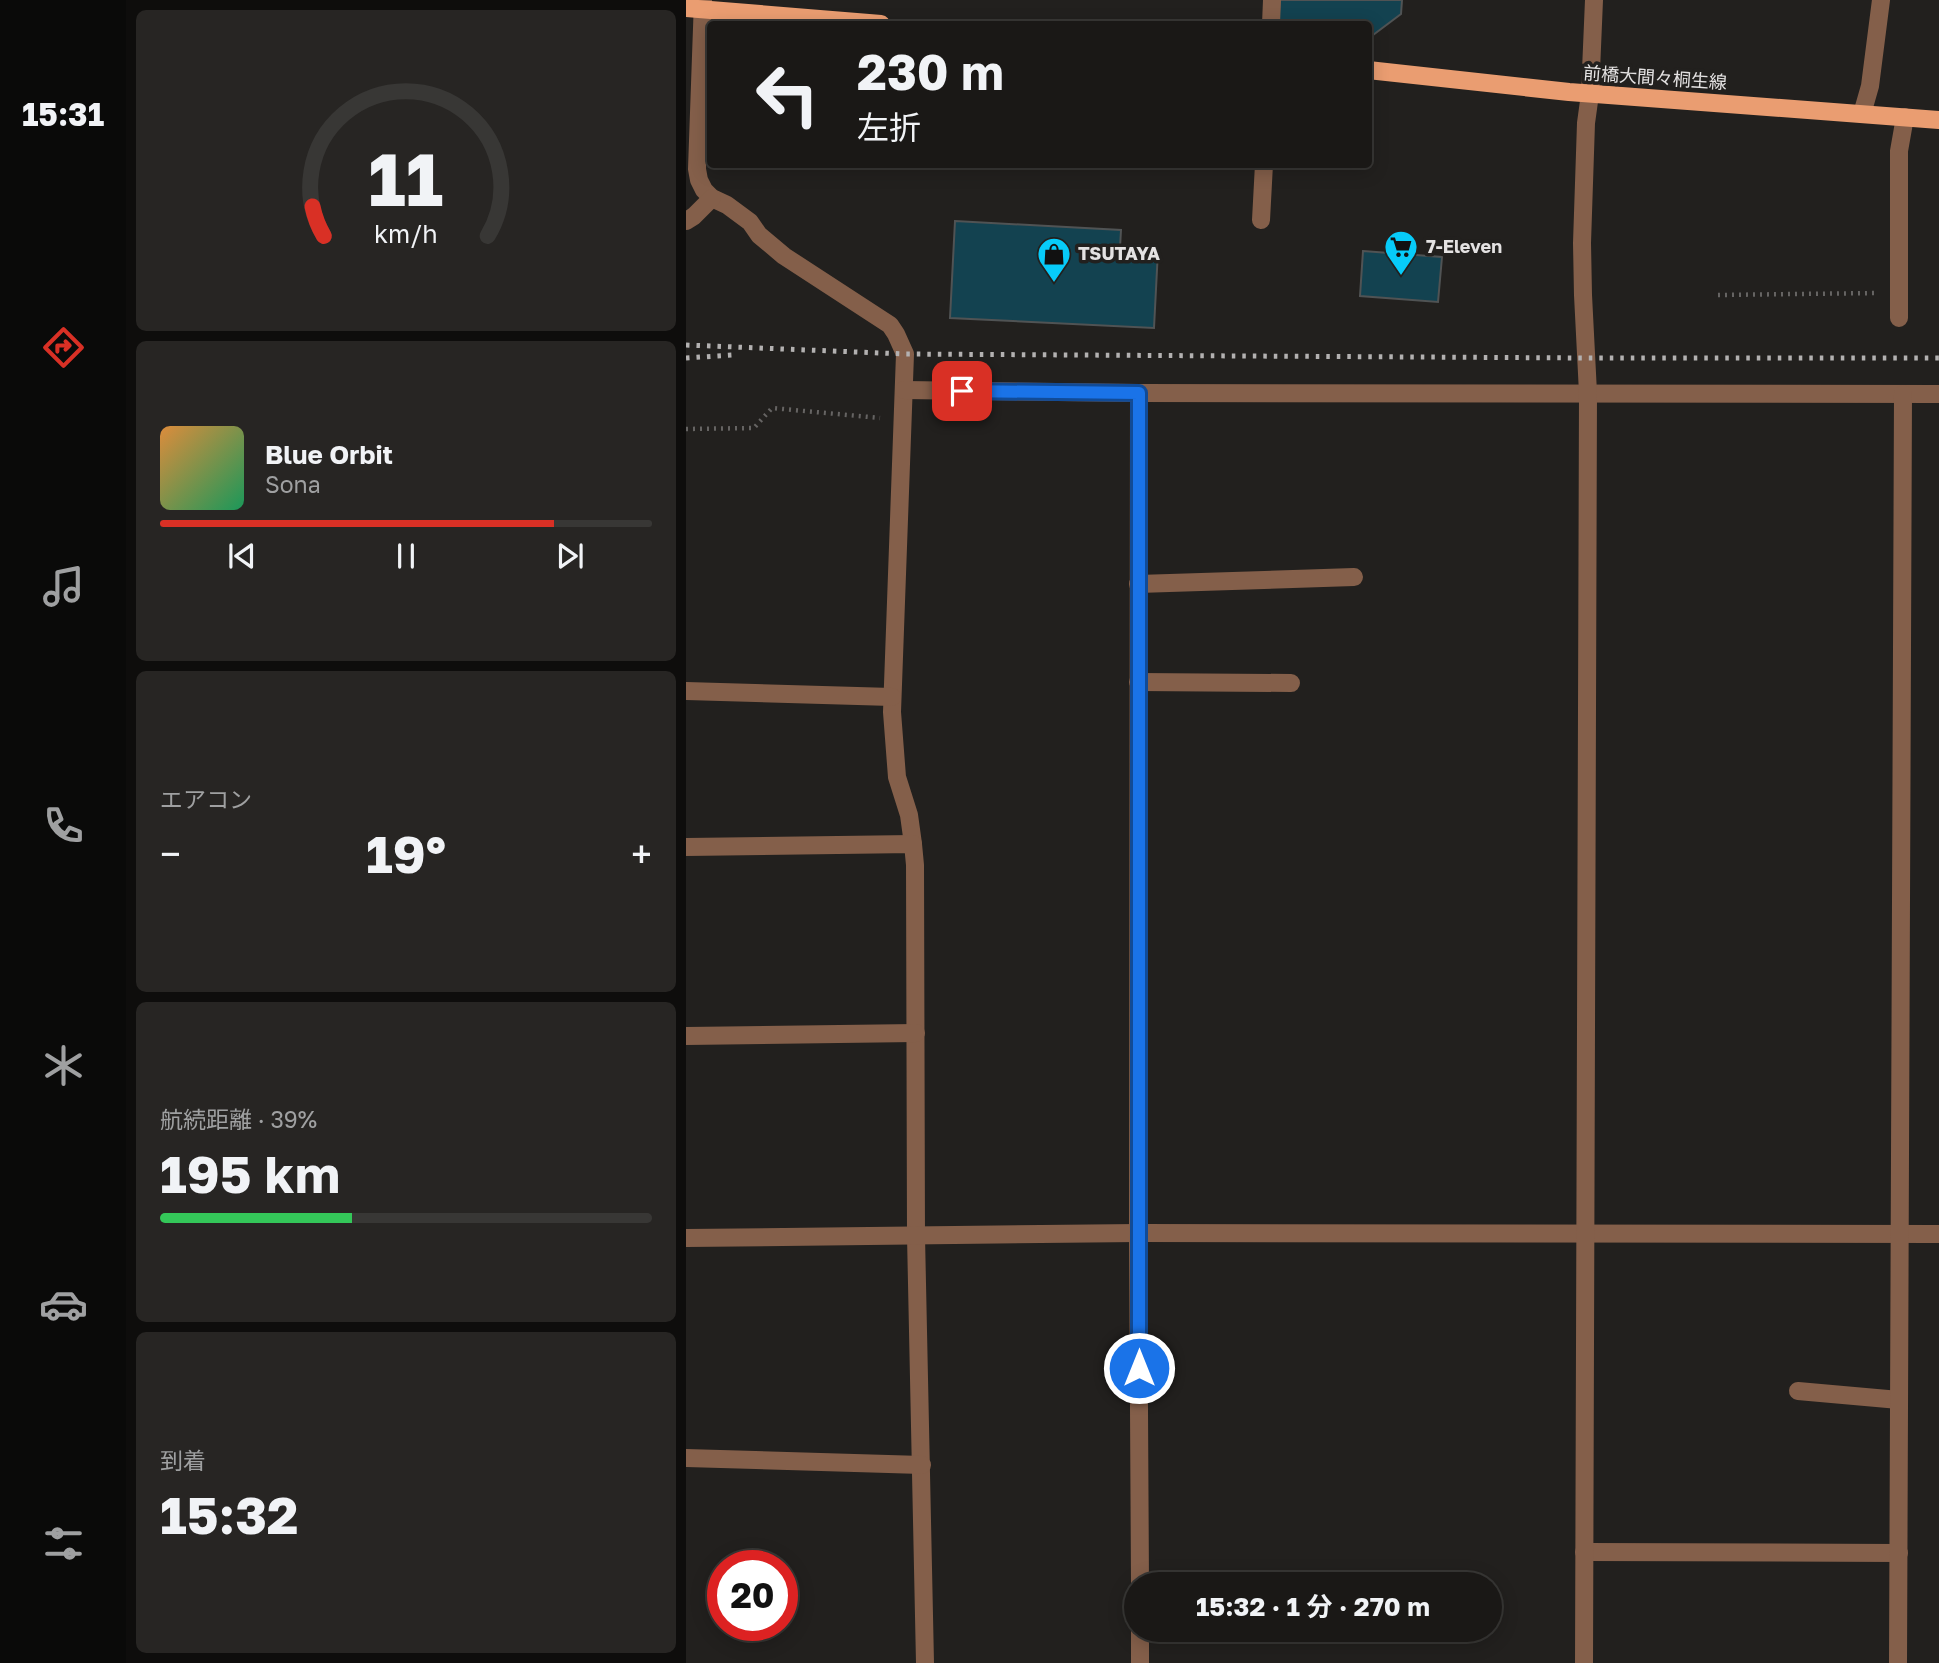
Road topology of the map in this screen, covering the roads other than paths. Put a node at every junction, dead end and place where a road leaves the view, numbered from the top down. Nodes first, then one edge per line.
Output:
1 (1272, 0) edge
2 (1594, 0) edge
3 (1881, 0) edge
4 (698, 6) edge
5 (850, 21) edge
6 (1271, 21) edge
7 (1372, 70) edge
8 (1590, 94) junction
9 (1862, 114) junction
10 (1905, 117) junction
11 (1939, 120) edge
12 (1264, 168) edge
13 (712, 198) junction
14 (1261, 220) dead end
15 (686, 221) edge
16 (1899, 318) dead end
17 (904, 390) junction
18 (1139, 393) junction
19 (1588, 393) junction
20 (1903, 394) junction
21 (1939, 394) edge
22 (1354, 578) dead end
23 (1138, 584) junction
24 (1138, 682) junction
25 (1290, 683) dead end
26 (686, 691) edge
27 (892, 697) junction
28 (913, 844) junction
29 (686, 847) edge
30 (916, 1033) junction
31 (686, 1036) edge
32 (1585, 1232) junction
33 (1138, 1233) junction
34 (1900, 1233) junction
35 (1939, 1234) edge
36 (916, 1236) junction
37 (686, 1238) edge
38 (1798, 1391) dead end
39 (1899, 1401) junction
40 (686, 1458) edge
41 (922, 1465) junction
42 (1584, 1552) junction
43 (1899, 1553) junction
44 (1140, 1572) edge
45 (1140, 1642) edge
46 (925, 1663) edge
47 (1140, 1663) edge
48 (1584, 1663) edge
49 (1898, 1663) edge

1 - 6 street
2 - 8 street
3 - 9 street
4 - 5 main road
4 - 13 street
7 - 8 main road, 前橋大間々桐生線
8 - 9 main road, 前橋大間々桐生線
8 - 19 street
9 - 10 main road, 前橋大間々桐生線
10 - 11 main road, 前橋大間々桐生線
10 - 16 street
12 - 14 street
13 - 15 street
13 - 17 street
17 - 18 street
17 - 27 street
18 - 19 street
18 - 23 street
19 - 20 street
19 - 32 street
20 - 21 street
20 - 34 street
22 - 23 street
23 - 24 street
24 - 25 street
24 - 33 street
26 - 27 street
27 - 28 street
28 - 29 street
28 - 30 street
30 - 31 street
30 - 36 street
32 - 33 street
32 - 34 street
32 - 42 street
33 - 36 street
33 - 44 street
34 - 35 street
34 - 39 street
36 - 37 street
36 - 41 street
38 - 39 street
39 - 43 street
40 - 41 street
41 - 46 street
42 - 43 street
42 - 48 street
43 - 49 street
45 - 47 street

